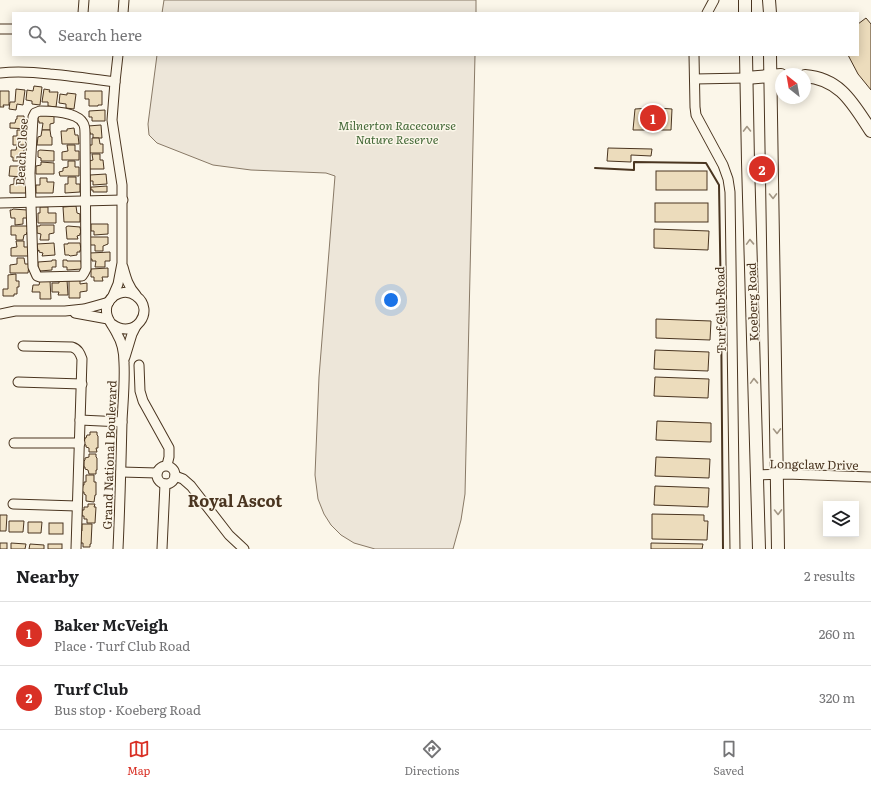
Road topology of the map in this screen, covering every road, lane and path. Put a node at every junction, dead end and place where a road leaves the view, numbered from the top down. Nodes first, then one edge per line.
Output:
1 (84, 0) edge
2 (124, 0) edge
3 (714, 0) edge
4 (745, 0) edge
5 (769, 0) edge
6 (83, 12) edge
7 (123, 12) edge
8 (708, 12) edge
9 (745, 12) edge
10 (770, 12) edge
11 (0, 29) edge
12 (12, 29) edge
13 (118, 56) edge
14 (694, 56) edge
15 (746, 56) edge
16 (770, 56) edge
17 (775, 72) edge
18 (0, 73) edge
19 (775, 76) edge
20 (811, 77) edge
21 (746, 78) junction
22 (695, 79) junction
23 (115, 82) junction
24 (776, 104) edge
25 (871, 131) edge
26 (123, 200) junction
27 (32, 202) junction
28 (86, 202) junction
29 (0, 203) edge
30 (122, 263) junction
31 (136, 295) junction
32 (110, 300) junction
33 (65, 311) junction
34 (0, 314) edge
35 (110, 322) junction
36 (136, 326) junction
37 (23, 346) dead end
38 (124, 362) junction
39 (139, 365) dead end
40 (18, 382) dead end
41 (82, 384) junction
42 (80, 420) junction
43 (122, 422) junction
44 (14, 443) dead end
45 (80, 443) junction
46 (167, 465) junction
47 (121, 472) junction
48 (156, 473) junction
49 (777, 474) junction
50 (757, 475) junction
51 (175, 476) junction
52 (871, 477) edge
53 (165, 484) junction
54 (13, 504) dead end
55 (77, 506) junction
56 (76, 549) edge
57 (118, 549) edge
58 (162, 549) edge
59 (244, 549) edge
60 (735, 549) edge
61 (759, 549) edge
62 (778, 549) edge

1 - 6 street
2 - 7 street
3 - 8 street
4 - 9 main road
5 - 10 main road
11 - 12 street
13 - 23 street
14 - 22 street, Turf Club Road
15 - 21 main road, Koeberg Road
16 - 17 main road, Koeberg Road
18 - 23 street
19 - 21 main road
20 - 25 main road
21 - 22 street
50 -> 21 main road, Koeberg Road
22 - 60 street, Turf Club Road
23 - 26 street
24 -> 49 main road, Koeberg Road
26 - 28 street
26 - 30 street
27 - 28 street
27 - 28 street
27 - 28 street, Beach Close
27 - 29 street
30 - 31 street
30 - 32 street
31 - 32 street
31 - 36 street
32 - 33 street
32 - 35 street
33 - 34 street
33 - 35 street
35 - 36 street
35 - 38 street, Grand National Boulevard
36 - 38 street, Grand National Boulevard
37 - 41 street
38 - 43 street, Grand National Boulevard
39 - 46 street
40 - 41 street
41 - 42 street
42 - 43 street
42 - 45 street
43 - 47 street, Grand National Boulevard
44 - 45 street
45 - 55 street
46 - 48 street
46 - 51 street
47 - 48 street
47 - 57 street, Grand National Boulevard
48 - 53 street
49 - 50 street, Longclaw Drive
49 - 52 street, Longclaw Drive
49 -> 62 main road, Koeberg Road
50 - 61 main road, Koeberg Road
51 - 53 street
51 - 59 street
53 - 58 street
54 - 55 street
55 - 56 street

